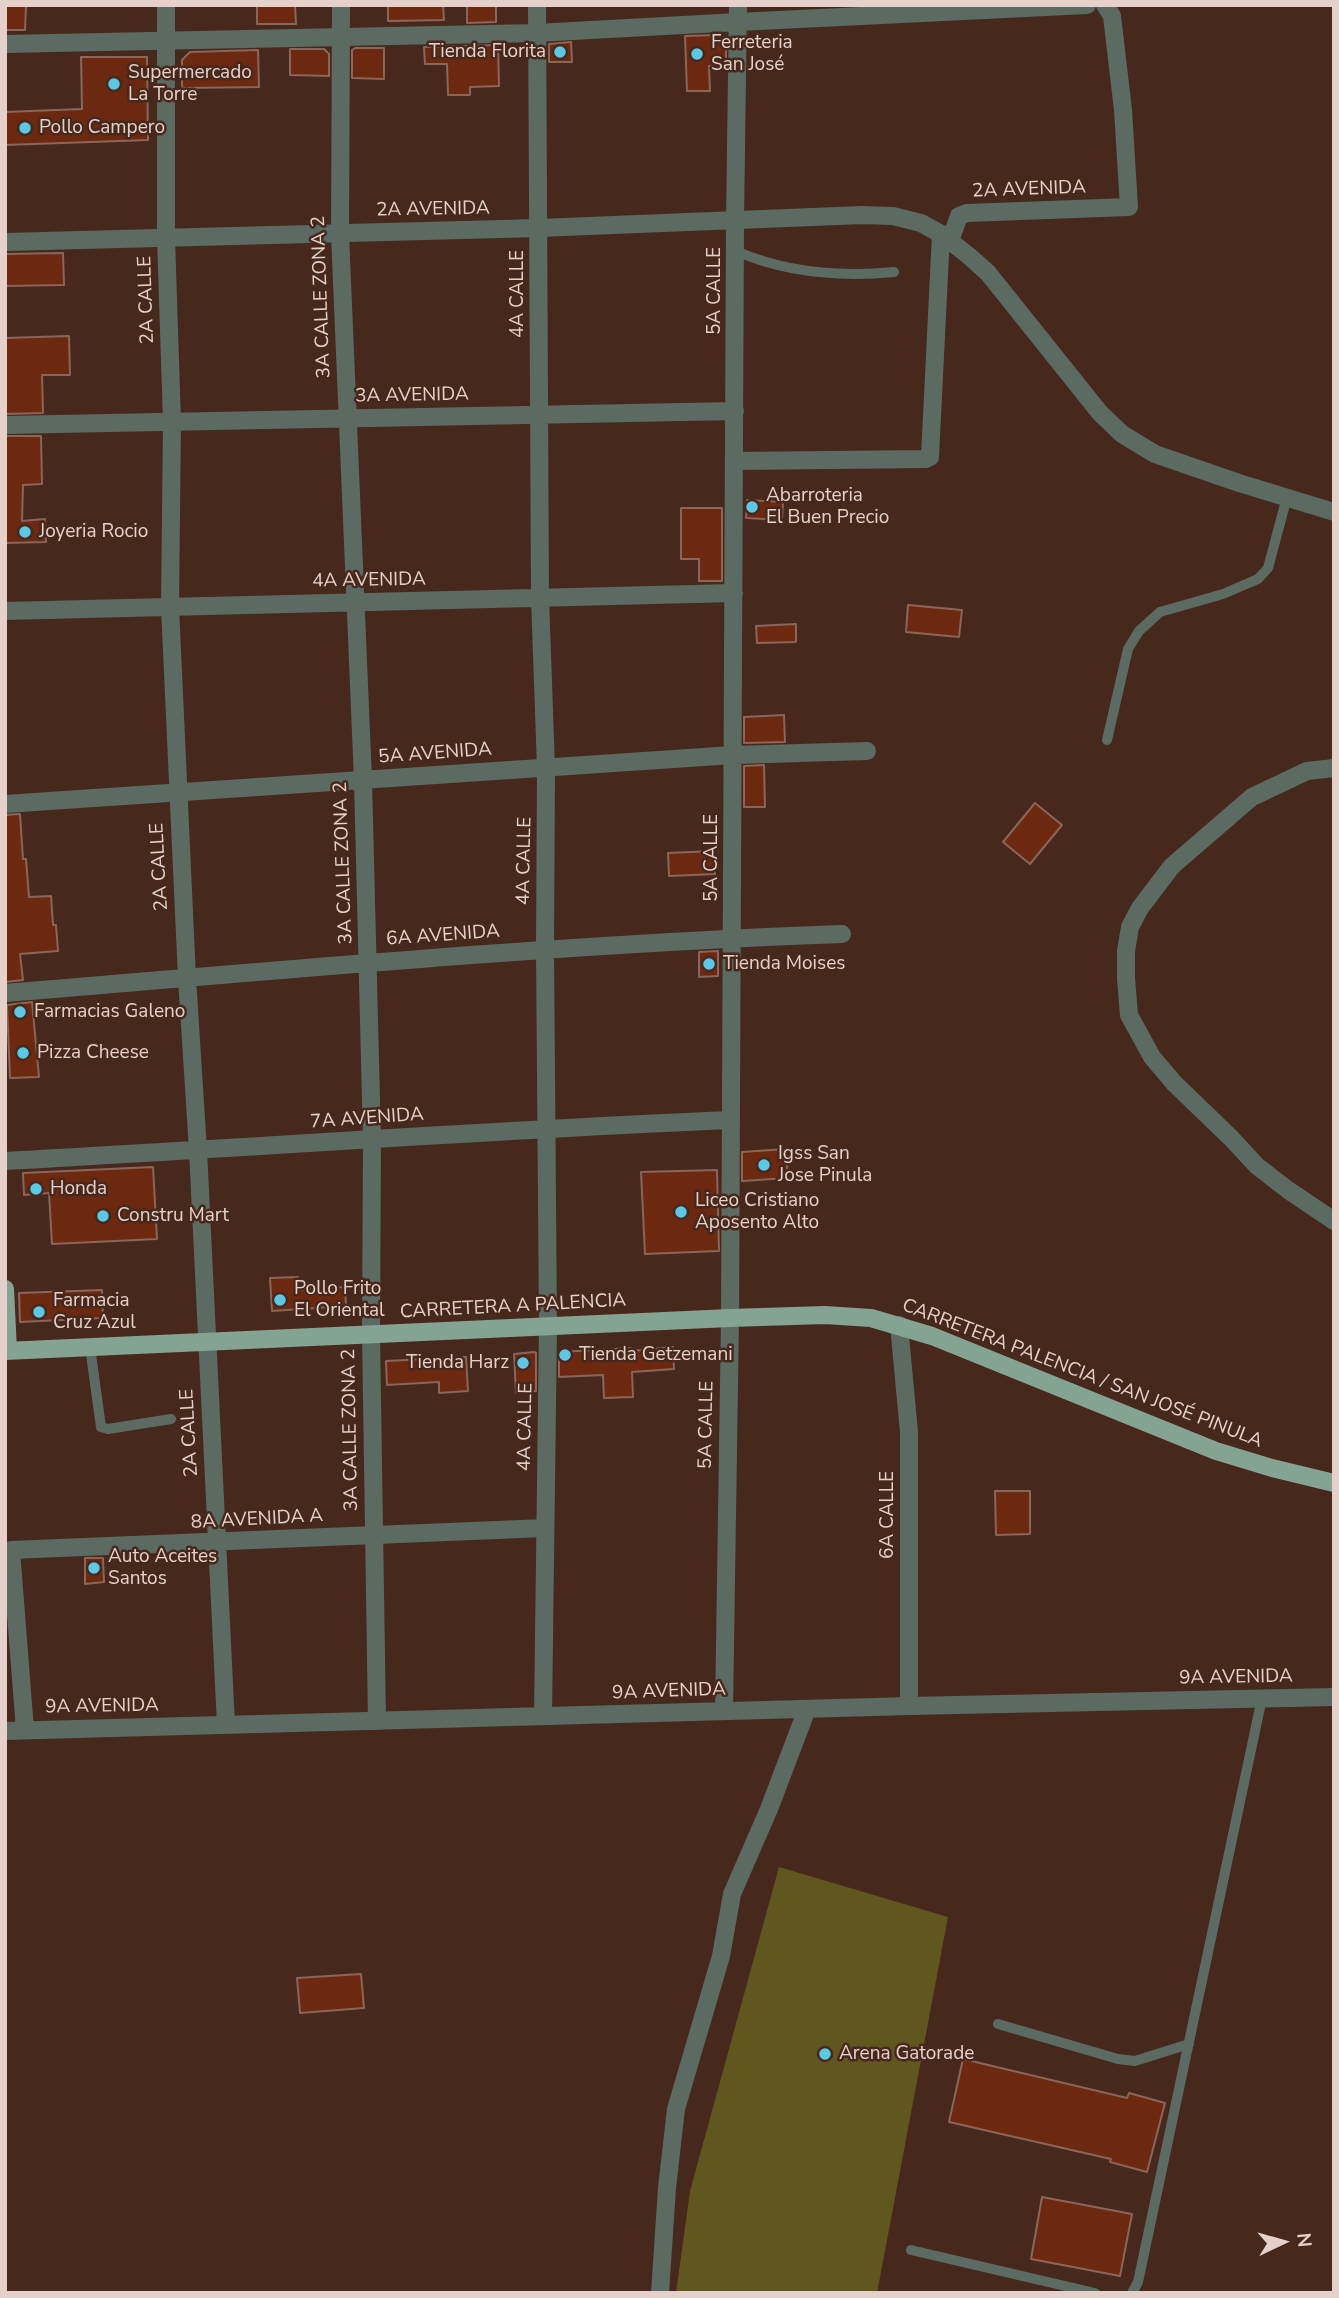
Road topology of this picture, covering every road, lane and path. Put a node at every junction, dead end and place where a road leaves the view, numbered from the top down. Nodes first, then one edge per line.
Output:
1 (166, 5) edge
2 (341, 5) edge
3 (537, 5) edge
4 (1087, 5) edge
5 (1105, 5) edge
6 (910, 9) edge
7 (738, 14) edge
8 (536, 33) junction
9 (339, 37) junction
10 (164, 41) junction
11 (5, 44) edge
12 (735, 220) junction
13 (539, 229) junction
14 (340, 234) junction
15 (166, 238) junction
16 (945, 238) junction
17 (5, 242) edge
18 (736, 251) junction
19 (894, 272) dead end
20 (735, 411) junction
21 (539, 415) junction
22 (348, 418) junction
23 (172, 422) junction
24 (5, 425) edge
25 (735, 461) junction
26 (1287, 497) junction
27 (1334, 512) edge
28 (734, 593) junction
29 (540, 597) junction
30 (354, 602) junction
31 (170, 607) junction
32 (5, 611) edge
33 (1107, 740) dead end
34 (867, 751) dead end
35 (733, 755) junction
36 (546, 768) junction
37 (1334, 768) edge
38 (363, 780) junction
39 (177, 792) junction
40 (5, 804) edge
41 (842, 934) dead end
42 (732, 937) junction
43 (545, 949) junction
44 (368, 962) junction
45 (187, 978) junction
46 (5, 993) edge
47 (731, 1120) junction
48 (547, 1128) junction
49 (372, 1140) junction
50 (198, 1150) junction
51 (5, 1160) edge
52 (1334, 1221) edge
53 (5, 1289) edge
54 (730, 1318) junction
55 (899, 1325) junction
56 (548, 1326) junction
57 (370, 1334) junction
58 (207, 1342) junction
59 (90, 1347) junction
60 (6, 1351) edge
61 (171, 1419) dead end
62 (1334, 1483) edge
63 (545, 1528) junction
64 (374, 1535) junction
65 (217, 1543) junction
66 (1334, 1697) edge
67 (1262, 1699) junction
68 (909, 1706) junction
69 (807, 1709) junction
70 (724, 1711) junction
71 (543, 1716) junction
72 (377, 1721) junction
73 (226, 1725) junction
74 (26, 1730) junction
75 (5, 1731) edge
76 (998, 2024) dead end
77 (1189, 2044) junction
78 (911, 2250) dead end
79 (660, 2293) edge
80 (1094, 2293) edge
81 (1132, 2293) edge

1 - 10 street, 2A CALLE
2 - 9 street, 3A CALLE ZONA 2
3 - 8 street, 4A CALLE
4 - 6 street
5 - 16 street, 2A AVENIDA
6 - 7 street
7 - 8 street
7 - 12 street, 5A CALLE
8 - 9 street
8 - 13 street, 4A CALLE
9 - 10 street
9 - 14 street, 3A CALLE ZONA 2
10 - 11 street
10 - 15 street, 2A CALLE
12 - 13 street, 2A AVENIDA
12 - 16 street, 2A AVENIDA
12 - 18 street, 5A CALLE
13 - 14 street, 2A AVENIDA
13 - 21 street, 4A CALLE
14 - 15 street, 2A AVENIDA
14 - 22 street, 3A CALLE ZONA 2
15 - 17 street, 2A AVENIDA
15 - 23 street, 2A CALLE
16 - 25 street
16 - 26 street, 2A AVENIDA
18 - 19 lane
18 - 20 street, 5A CALLE
20 - 21 street, 3A AVENIDA
20 - 25 street, 5A CALLE
21 - 22 street, 3A AVENIDA
21 - 29 street, 4A CALLE
22 - 23 street, 3A AVENIDA
22 - 30 street, 3A CALLE ZONA 2
23 - 24 street, 3A AVENIDA
23 - 31 street, 2A CALLE
25 - 28 street, 5A CALLE
26 - 27 street, 2A AVENIDA
26 - 33 lane
28 - 29 street, 4A AVENIDA
28 - 35 street, 5A CALLE
29 - 30 street, 4A AVENIDA
29 - 36 street, 4A CALLE
30 - 31 street, 4A AVENIDA
30 - 38 street, 3A CALLE ZONA 2
31 - 32 street, 4A AVENIDA
31 - 39 street, 2A CALLE
34 - 35 street, 5A AVENIDA
35 - 36 street, 5A AVENIDA
35 - 42 street, 5A CALLE
36 - 38 street, 5A AVENIDA
36 - 43 street, 4A CALLE
37 - 52 street
38 - 39 street, 5A AVENIDA
38 - 44 street, 3A CALLE ZONA 2
39 - 40 street, 5A AVENIDA
39 - 45 street, 2A CALLE
41 - 42 street, 6A AVENIDA
42 - 43 street, 6A AVENIDA
42 - 47 street, 5A CALLE
43 - 44 street, 6A AVENIDA
43 - 48 street, 4A CALLE
44 - 45 street, 6A AVENIDA
44 - 49 street, 3A CALLE ZONA 2
45 - 46 street, 6A AVENIDA
45 - 50 street, 2A CALLE
47 - 48 street, 7A AVENIDA
47 - 54 street, 5A CALLE
48 - 49 street, 7A AVENIDA
48 - 56 street, 4A CALLE
49 - 50 street, 7A AVENIDA
49 - 57 street, 3A CALLE ZONA 2
50 - 51 street, 7A AVENIDA
50 - 58 street, 2A CALLE
53 - 60 main road
54 - 55 main road, CARRETERA PALENCIA / SAN JOSÉ PINULA
54 - 56 main road, CARRETERA A PALENCIA
54 - 70 street, 5A CALLE
55 - 62 main road, CARRETERA PALENCIA / SAN JOSÉ PINULA
55 - 68 street, 6A CALLE
56 - 57 main road, CARRETERA A PALENCIA
56 - 63 street, 4A CALLE
57 - 58 main road, CARRETERA A PALENCIA
57 - 64 street, 3A CALLE ZONA 2
58 - 59 main road, CARRETERA A PALENCIA
58 - 65 street, 2A CALLE
59 - 60 main road, CARRETERA A PALENCIA
59 - 61 lane
63 - 64 street, 8A AVENIDA A
63 - 71 street, 4A CALLE
64 - 65 street, 8A AVENIDA A
64 - 72 street, 3A CALLE ZONA 2
65 - 73 street, 2A CALLE
65 - 74 street, 8A AVENIDA A
66 - 67 street, 9A AVENIDA
67 - 68 street, 9A AVENIDA
67 - 77 lane
68 - 69 street, 9A AVENIDA
69 - 70 street, 9A AVENIDA
69 - 79 street
70 - 71 street, 9A AVENIDA
71 - 72 street, 9A AVENIDA
72 - 73 street, 9A AVENIDA
73 - 74 street, 9A AVENIDA
74 - 75 street, 9A AVENIDA
76 - 77 lane
77 - 81 lane
78 - 80 lane

